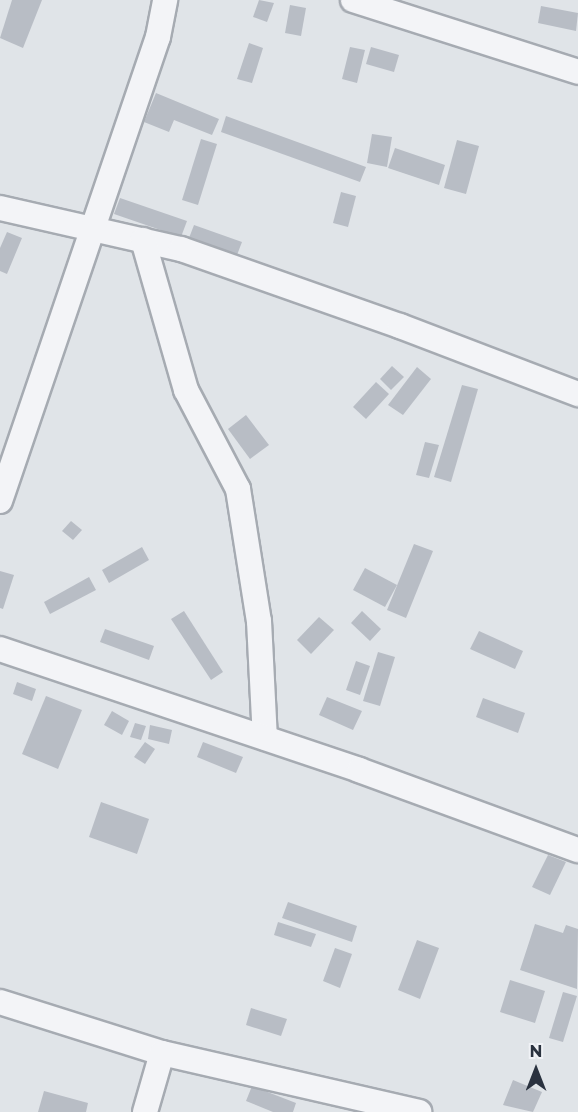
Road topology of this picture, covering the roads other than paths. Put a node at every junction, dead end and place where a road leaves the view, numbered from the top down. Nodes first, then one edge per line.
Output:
1 (165, 0) edge
2 (353, 0) edge
3 (578, 72) edge
4 (0, 208) edge
5 (95, 228) junction
6 (142, 240) junction
7 (578, 394) edge
8 (0, 501) edge
9 (0, 649) edge
10 (266, 738) junction
11 (578, 850) edge
12 (0, 1002) edge
13 (162, 1053) junction
14 (145, 1112) edge
15 (419, 1112) edge

1 - 5 street
2 - 3 street
4 - 5 street
5 - 6 street
5 - 8 street
6 - 7 street
6 - 10 street
9 - 10 street
10 - 11 street
12 - 13 street
13 - 14 street
13 - 15 street

